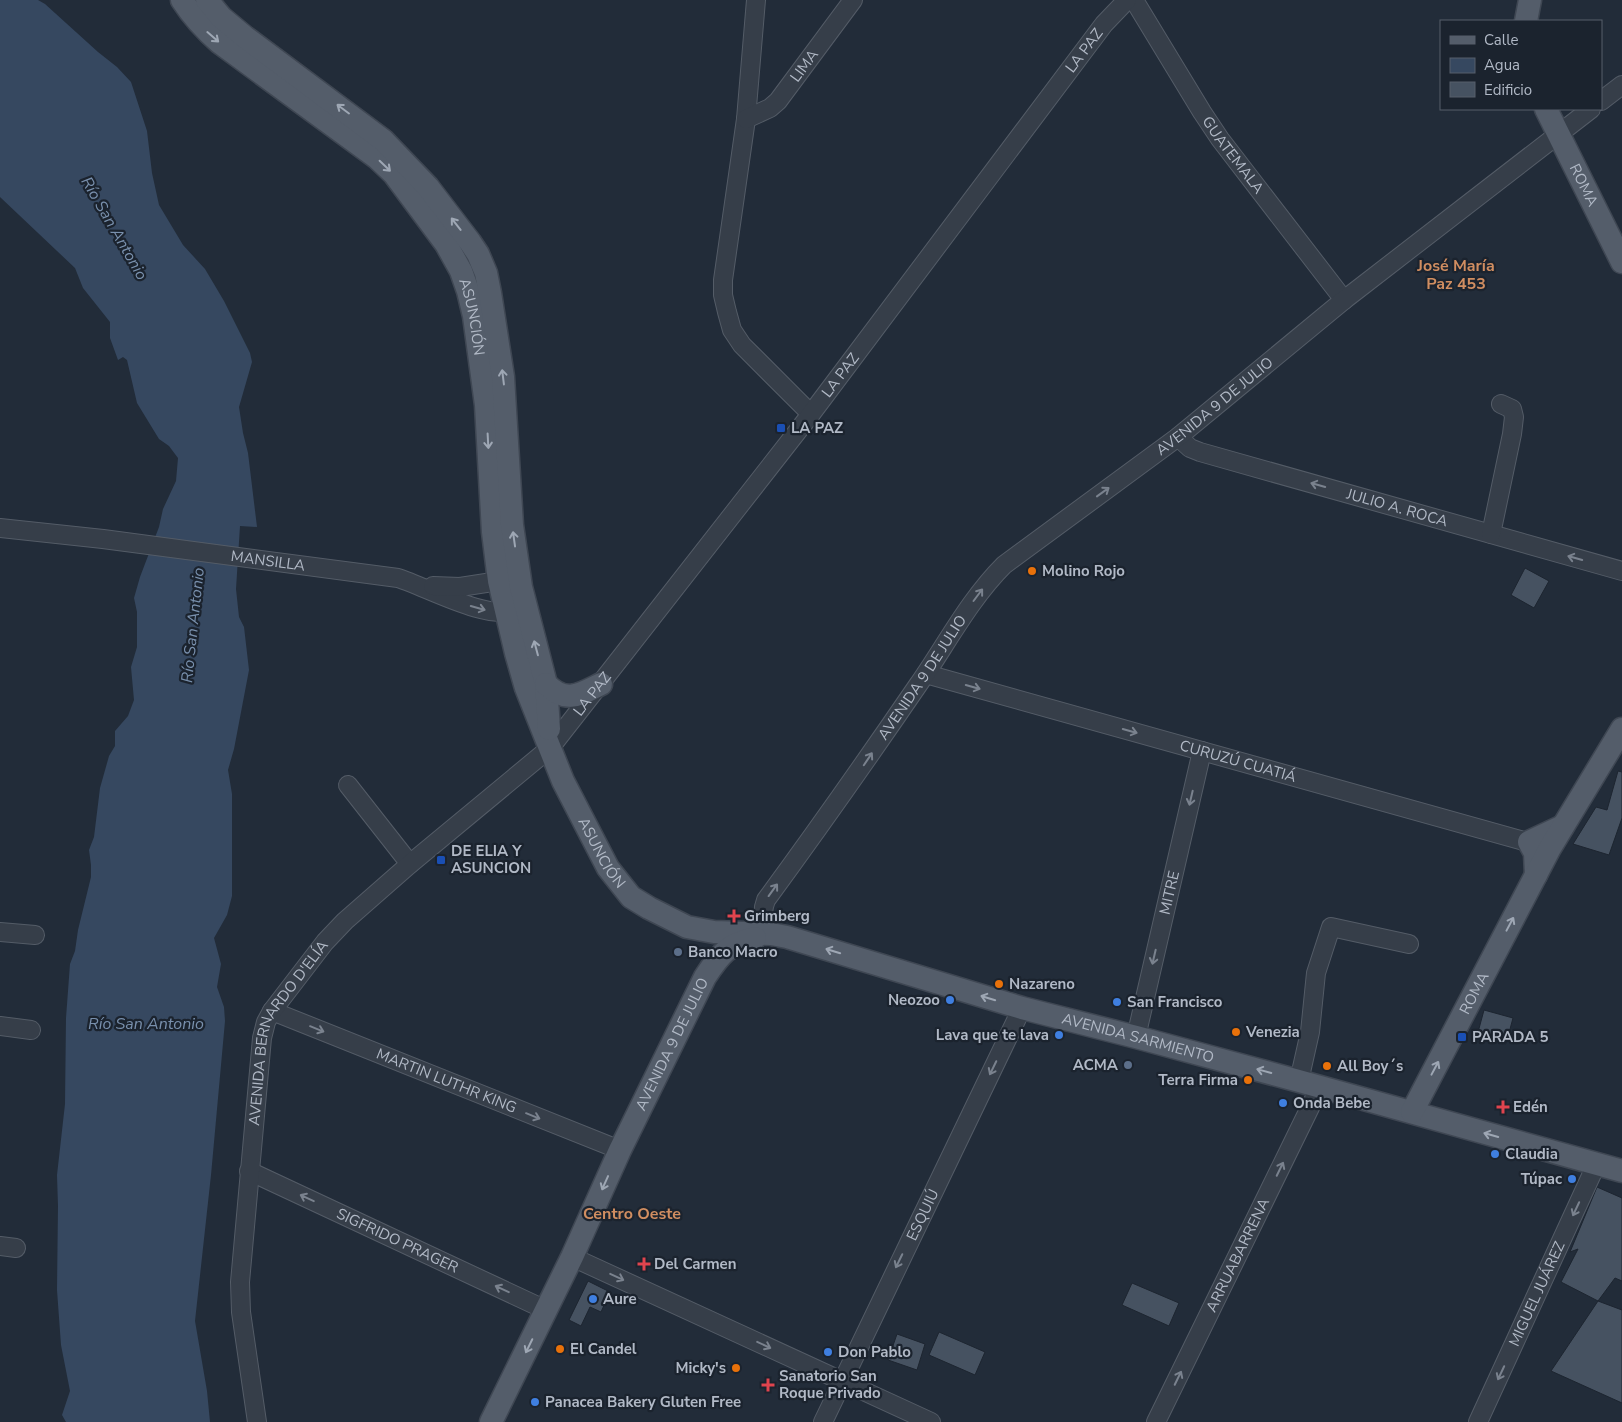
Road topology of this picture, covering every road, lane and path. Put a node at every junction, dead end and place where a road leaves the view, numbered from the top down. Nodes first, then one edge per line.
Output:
1 (182, 0) edge
2 (207, 0) edge
3 (756, 0) edge
4 (853, 0) edge
5 (1127, 0) edge
6 (1134, 0) edge
7 (1530, 0) edge
8 (1526, 20) edge
9 (1622, 85) edge
10 (1602, 100) edge
11 (1546, 110) edge
12 (1590, 110) edge
13 (746, 119) junction
14 (1558, 134) junction
15 (1622, 262) edge
16 (1344, 300) junction
17 (1501, 404) dead end
18 (811, 414) junction
19 (1178, 438) junction
20 (0, 528) edge
21 (1491, 534) junction
22 (1622, 571) edge
23 (500, 581) junction
24 (417, 584) junction
25 (518, 602) junction
26 (926, 674) junction
27 (546, 684) junction
28 (601, 684) junction
29 (1622, 728) edge
30 (550, 748) junction
31 (1202, 751) junction
32 (348, 785) dead end
33 (1540, 845) junction
34 (410, 864) junction
35 (687, 927) junction
36 (0, 932) edge
37 (771, 934) junction
38 (35, 935) dead end
39 (1409, 944) dead end
40 (706, 977) junction
41 (1022, 1008) junction
42 (272, 1011) junction
43 (0, 1026) edge
44 (31, 1030) dead end
45 (1136, 1037) junction
46 (1309, 1084) junction
47 (1412, 1112) junction
48 (620, 1150) junction
49 (1596, 1165) junction
50 (249, 1171) junction
51 (1622, 1171) edge
52 (572, 1257) junction
53 (546, 1310) junction
54 (842, 1380) junction
55 (256, 1422) edge
56 (491, 1422) edge
57 (823, 1422) edge
58 (931, 1422) edge
59 (1156, 1422) edge
60 (1478, 1422) edge

1 -> 23 main road, ASUNCIÓN
25 -> 2 main road, ASUNCIÓN
3 - 13 street
4 - 13 street, LIMA
5 - 18 street, LA PAZ
6 - 16 street, GUATEMALA
7 - 8 main road
9 - 10 street
11 - 14 main road, ROMA
12 - 14 street, AVENIDA 9 DE JULIO
13 - 18 street
14 - 15 main road, ROMA
14 - 16 street, AVENIDA 9 DE JULIO
16 - 19 street, AVENIDA 9 DE JULIO
17 - 21 street
18 - 28 street, LA PAZ
21 -> 19 street, JULIO A. ROCA
26 -> 19 street, AVENIDA 9 DE JULIO
20 - 24 street, MANSILLA
22 -> 21 street, JULIO A. ROCA
23 - 24 street, MANSILLA
23 - 25 main road, ASUNCIÓN
24 -> 25 street, MANSILLA
27 -> 25 main road, ASUNCIÓN
25 - 30 main road, ASUNCIÓN
26 -> 31 street, CURUZÚ CUATIÁ
37 -> 26 street, AVENIDA 9 DE JULIO
27 - 28 main road
27 - 30 main road, ASUNCIÓN
28 - 30 street, LA PAZ
29 - 33 main road, ROMA
30 - 34 street, AVENIDA BERNARDO D'ELÍA
30 - 35 main road, ASUNCIÓN
31 - 33 street, CURUZÚ CUATIÁ
31 -> 45 street, MITRE
32 - 34 street
47 -> 33 main road, ROMA
34 - 42 street, AVENIDA BERNARDO D'ELÍA
35 - 37 main road, ASUNCIÓN
35 - 40 main road, ASUNCIÓN
36 - 38 street
37 - 40 main road, AVENIDA 9 DE JULIO
41 -> 37 main road, AVENIDA SARMIENTO
39 - 46 street, ARRUABARRENA
40 - 48 main road, AVENIDA 9 DE JULIO
41 - 45 main road, AVENIDA SARMIENTO
41 -> 54 street, ESQUIÚ
42 -> 48 street, MARTIN LUTHR KING
42 - 50 street, AVENIDA BERNARDO D'ELÍA
43 - 44 street
46 -> 45 main road, AVENIDA SARMIENTO
46 - 47 main road, AVENIDA SARMIENTO
59 -> 46 street, ARRUABARRENA
49 -> 47 main road, AVENIDA SARMIENTO
48 -> 52 main road, AVENIDA 9 DE JULIO
49 - 51 main road, AVENIDA SARMIENTO
49 -> 60 street, MIGUEL JUÁREZ
53 -> 50 street, SIGFRIDO PRAGER
50 - 55 street, AVENIDA BERNARDO D'ELÍA
52 - 53 main road, AVENIDA 9 DE JULIO
52 -> 54 street
53 -> 56 main road, AVENIDA 9 DE JULIO
54 - 57 street, ESQUIÚ
54 - 58 street

